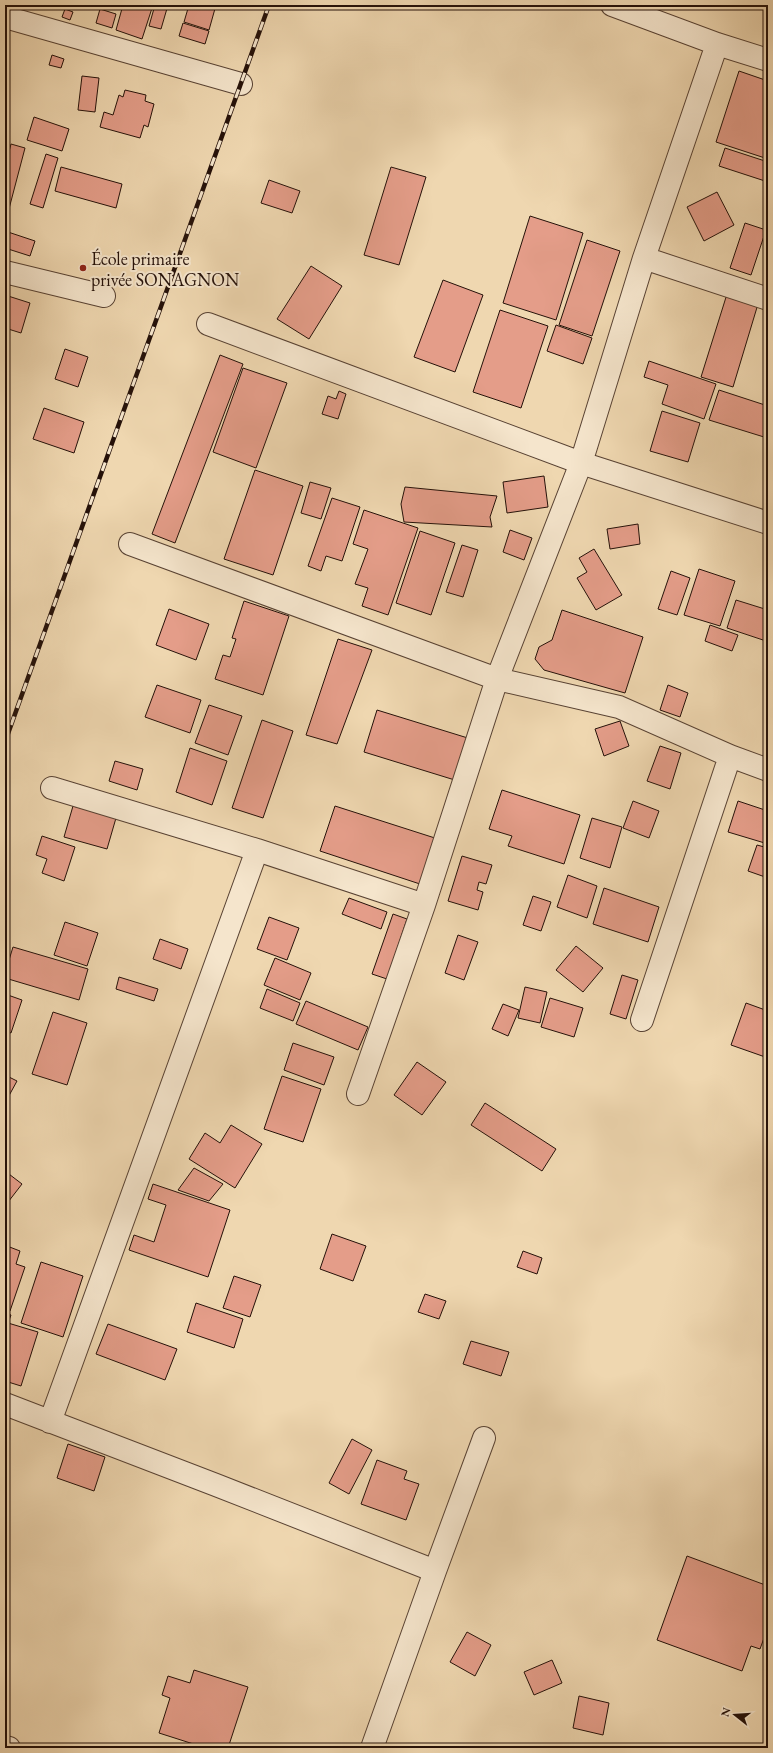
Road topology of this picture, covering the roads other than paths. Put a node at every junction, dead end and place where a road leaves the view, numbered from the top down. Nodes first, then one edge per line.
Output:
1 (612, 5) edge
2 (5, 17) edge
3 (717, 44) junction
4 (768, 60) edge
5 (241, 84) dead end
6 (644, 258) junction
7 (5, 272) edge
8 (104, 296) dead end
9 (768, 299) edge
10 (208, 324) dead end
11 (580, 463) junction
12 (768, 523) edge
13 (130, 544) dead end
14 (497, 679) junction
15 (730, 756) junction
16 (768, 770) edge
17 (52, 788) dead end
18 (257, 850) junction
19 (424, 904) junction
20 (642, 1020) dead end
21 (358, 1094) dead end
22 (5, 1404) edge
23 (50, 1422) junction
24 (484, 1438) dead end
25 (435, 1571) junction
26 (5, 1747) edge
27 (8, 1748) edge
28 (372, 1748) edge

1 - 3 street
2 - 5 street
3 - 4 street
3 - 6 street
6 - 9 street
6 - 11 street
7 - 8 street
10 - 11 street
11 - 12 street
11 - 14 street
13 - 14 street
14 - 15 street
14 - 19 street
15 - 16 street
15 - 20 street
17 - 18 street
18 - 19 street
18 - 23 street
19 - 21 street
22 - 23 street
23 - 25 street
24 - 25 street
25 - 28 street
26 - 27 street

